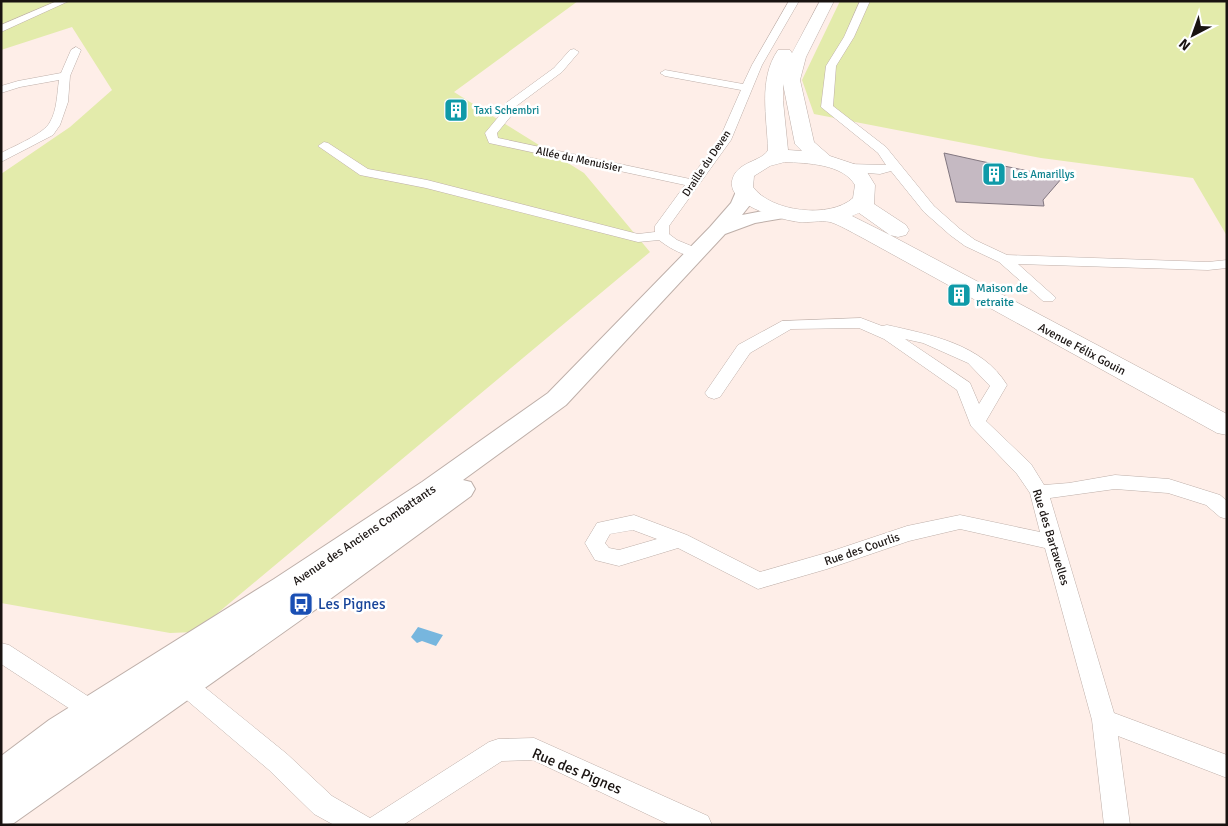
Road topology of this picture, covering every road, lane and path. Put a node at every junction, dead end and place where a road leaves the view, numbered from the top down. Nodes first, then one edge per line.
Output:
1 (65, 1) edge
2 (794, 1) edge
3 (813, 1) edge
4 (827, 1) edge
5 (865, 1) edge
6 (1, 29) edge
7 (76, 50) dead end
8 (574, 52) dead end
9 (665, 73) dead end
10 (65, 76) junction
11 (748, 88) junction
12 (1, 90) edge
13 (324, 146) dead end
14 (1, 158) edge
15 (774, 158) junction
16 (822, 159) junction
17 (894, 167) junction
18 (847, 168) junction
19 (880, 170) junction
20 (693, 183) junction
21 (863, 190) junction
22 (745, 191) junction
23 (783, 213) junction
24 (832, 215) junction
25 (717, 231) junction
26 (662, 236) junction
27 (696, 253) junction
28 (1004, 259) junction
29 (1227, 264) edge
30 (1048, 298) dead end
31 (871, 327) junction
32 (714, 393) dead end
33 (1227, 406) edge
34 (977, 422) junction
35 (1227, 426) edge
36 (1039, 492) junction
37 (1227, 512) edge
38 (680, 540) dead end
39 (1053, 542) junction
40 (1, 652) edge
41 (181, 676) junction
42 (92, 711) junction
43 (1104, 720) junction
44 (68, 745) junction
45 (1227, 767) edge
46 (1, 778) edge
47 (1, 811) edge
48 (360, 825) edge
49 (380, 825) edge
50 (699, 825) edge
51 (1117, 825) edge

1 - 6 street
2 - 11 street, Draille du Deven
3 - 15 main road
4 - 16 main road
5 - 17 street
7 - 10 street
8 - 20 street, Allée du Menuisier
9 - 11 street
10 - 12 street
10 - 14 street
11 - 20 street, Draille du Deven
13 - 26 street
15 - 16 main road
15 - 22 main road
16 - 18 main road
17 - 19 street
17 - 28 street
18 - 19 street
18 - 21 main road, Avenue Félix Gouin
19 - 21 street
20 - 26 street, Draille du Deven
21 - 24 main road
21 - 33 main road, Avenue Félix Gouin
22 - 23 main road
22 - 25 main road, Avenue des Anciens Combattants
23 - 24 main road
23 - 25 main road, Avenue des Anciens Combattants
24 - 35 main road, Avenue Félix Gouin
25 - 27 main road, Avenue des Anciens Combattants
26 - 27 street
27 - 41 main road, Avenue des Anciens Combattants
28 - 29 street
28 - 30 street
31 - 32 street, Rue des Bartavelles
31 - 34 street, Rue des Bartavelles
31 - 34 street
34 - 36 street, Rue des Bartavelles
36 - 37 street
36 - 39 street, Rue des Bartavelles
38 - 39 street, Rue des Courlis
39 - 43 street, Rue des Bartavelles
40 - 42 street
41 - 42 main road, Avenue des Anciens Combattants
41 - 44 main road, Avenue des Anciens Combattants
41 - 48 street
42 - 44 main road, Avenue des Anciens Combattants
43 - 45 street
43 - 51 street, Rue des Bartavelles
44 - 46 main road, Avenue des Anciens Combattants
44 - 47 main road, Avenue des Anciens Combattants
49 - 50 street, Rue des Pignes

